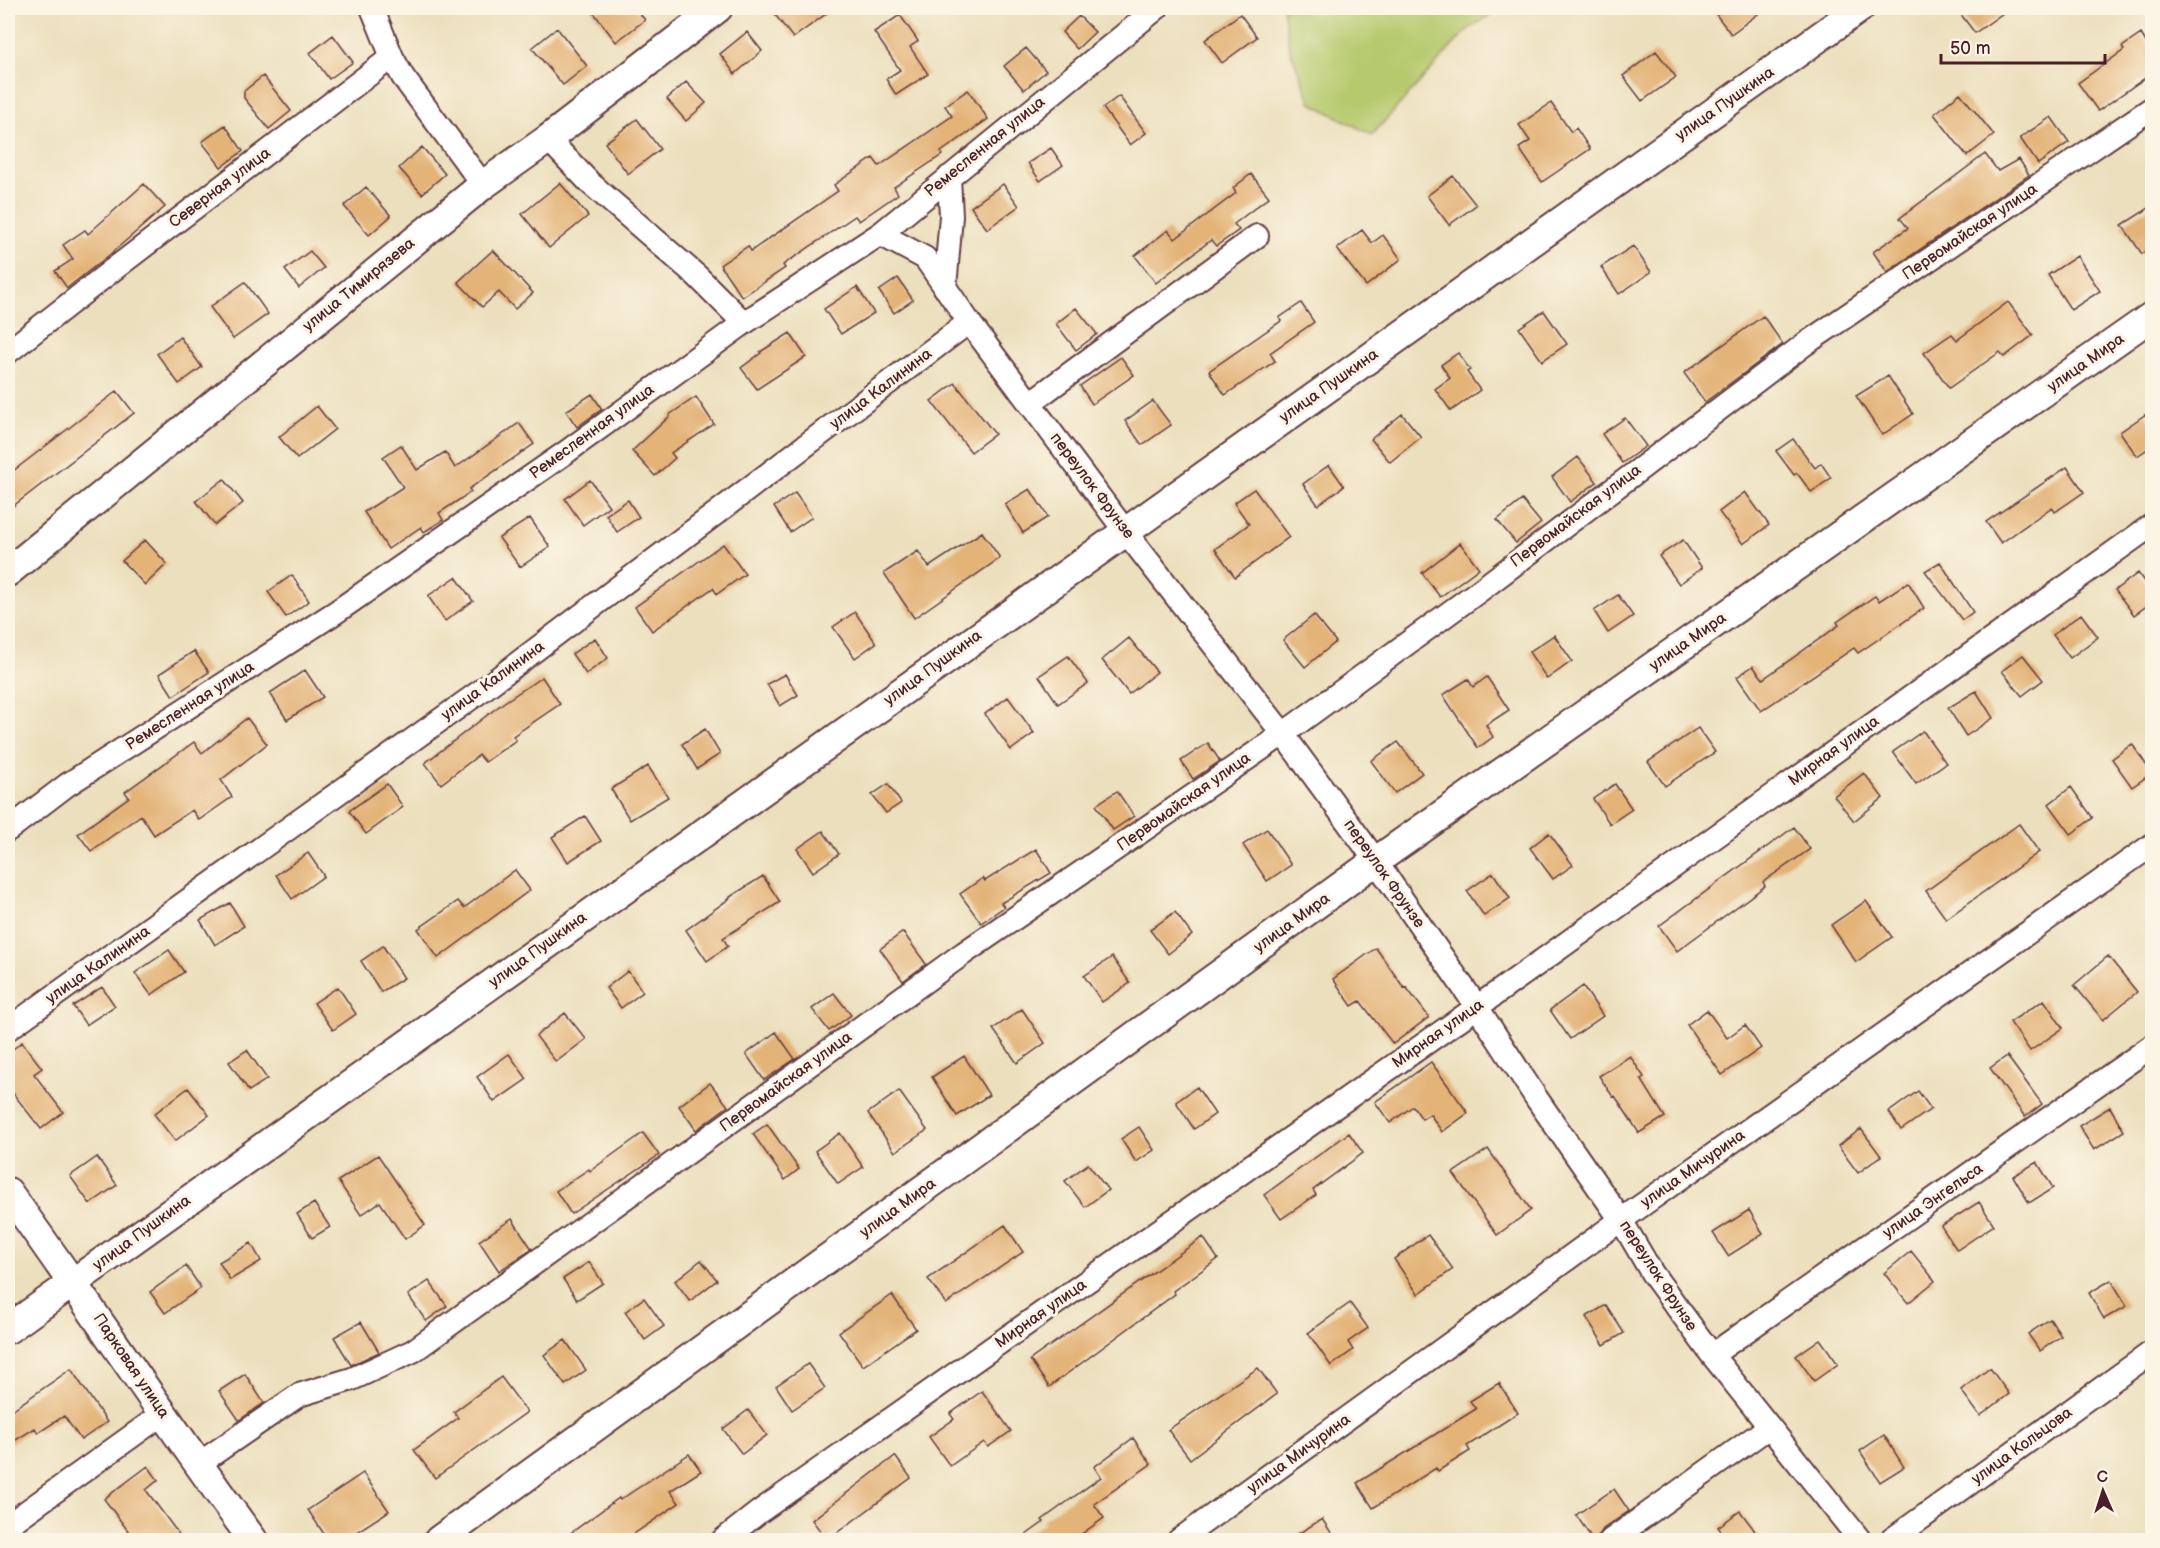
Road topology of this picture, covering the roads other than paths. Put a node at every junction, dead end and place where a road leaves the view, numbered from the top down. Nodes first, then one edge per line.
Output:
1 (718, 8) edge
2 (1157, 8) edge
3 (1860, 8) edge
4 (374, 10) edge
5 (392, 57) junction
6 (2152, 108) edge
7 (548, 139) junction
8 (949, 177) junction
9 (483, 184) junction
10 (880, 234) junction
11 (1257, 236) dead end
12 (945, 288) junction
13 (2152, 316) edge
14 (969, 322) junction
15 (744, 323) junction
16 (8, 352) edge
17 (1030, 403) junction
18 (2152, 525) edge
19 (1125, 531) junction
20 (8, 572) edge
21 (1283, 734) junction
22 (8, 830) edge
23 (2152, 845) edge
24 (1376, 861) junction
25 (1477, 1006) junction
26 (8, 1029) edge
27 (2152, 1046) edge
28 (8, 1192) edge
29 (1621, 1220) junction
30 (73, 1282) junction
31 (8, 1329) edge
32 (2152, 1352) edge
33 (1712, 1355) junction
34 (164, 1413) junction
35 (1769, 1427) junction
36 (197, 1465) junction
37 (8, 1525) edge
38 (253, 1540) edge
39 (439, 1540) edge
40 (723, 1540) edge
41 (1179, 1540) edge
42 (1611, 1540) edge
43 (1860, 1540) edge
44 (1891, 1540) edge

1 - 7 street, улица Тимирязева
2 - 8 street, Ремесленная улица
3 - 19 street, улица Пушкина
4 - 5 street
5 - 9 street
5 - 16 street, Северная улица
6 - 21 street, Первомайская улица
7 - 9 street, улица Тимирязева
7 - 15 street
8 - 10 street, Ремесленная улица
8 - 12 street
9 - 20 street, улица Тимирязева
10 - 12 street, переулок Фрунзе
10 - 15 street, Ремесленная улица
11 - 17 street
12 - 14 street, переулок Фрунзе
13 - 24 street, улица Мира
14 - 17 street, переулок Фрунзе
14 - 26 street, улица Калинина
15 - 22 street, Ремесленная улица
17 - 19 street, переулок Фрунзе
18 - 25 street, Мирная улица
19 - 21 street, переулок Фрунзе
19 - 30 street, улица Пушкина
21 - 24 street, переулок Фрунзе
21 - 36 street, Первомайская улица
23 - 29 street, улица Мичурина
24 - 25 street, переулок Фрунзе
24 - 39 street, улица Мира
25 - 29 street, переулок Фрунзе
25 - 40 street, Мирная улица
27 - 33 street, улица Энгельса
28 - 30 street, Парковая улица
29 - 33 street, переулок Фрунзе
29 - 41 street, улица Мичурина
30 - 31 street, улица Пушкина
30 - 34 street, Парковая улица
32 - 44 street, улица Кольцова
33 - 35 street, переулок Фрунзе
34 - 36 street, Парковая улица
34 - 37 street
35 - 42 street
35 - 43 street, переулок Фрунзе
36 - 38 street, Парковая улица

